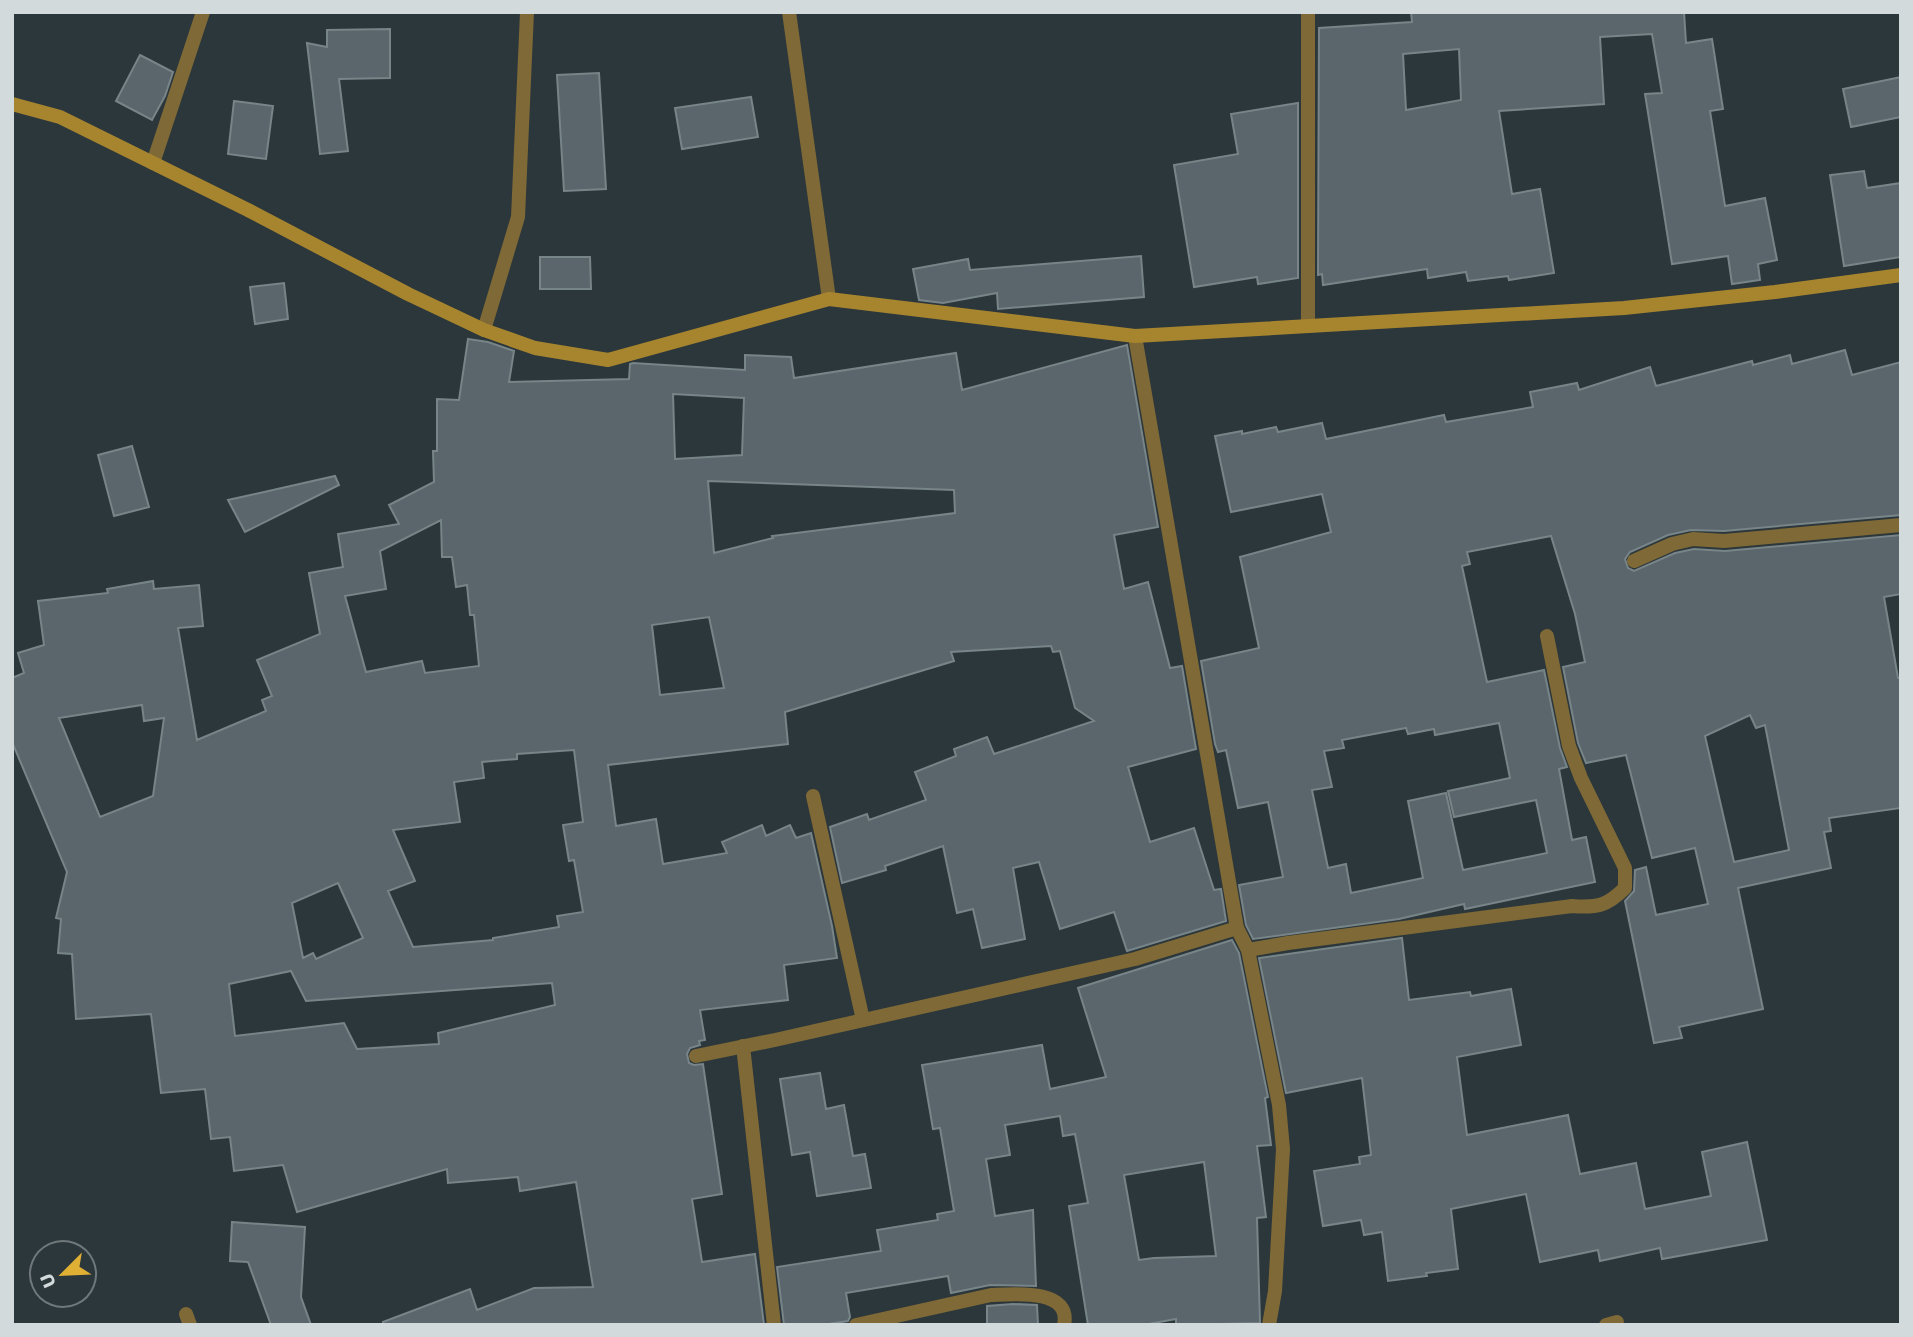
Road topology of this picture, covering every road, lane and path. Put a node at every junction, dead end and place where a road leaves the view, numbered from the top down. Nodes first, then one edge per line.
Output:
1 (202, 12) edge
2 (527, 12) edge
3 (789, 12) edge
4 (1308, 12) edge
5 (12, 104) edge
6 (153, 163) junction
7 (1901, 275) edge
8 (829, 299) junction
9 (1307, 326) junction
10 (484, 330) junction
11 (1135, 336) junction
12 (1901, 525) edge
13 (1634, 561) dead end
14 (1547, 636) dead end
15 (813, 796) dead end
16 (1237, 928) junction
17 (1248, 950) junction
18 (863, 1020) junction
19 (743, 1046) junction
20 (696, 1056) dead end
21 (774, 1325) edge
22 (856, 1325) edge
23 (1064, 1325) edge
24 (1269, 1325) edge

1 - 6 street
2 - 10 street
3 - 8 street
4 - 9 street
5 - 6 street
6 - 10 street
7 - 9 street
8 - 10 street
8 - 11 street
9 - 11 street
11 - 16 street
12 - 13 street
14 - 17 street
15 - 18 street
16 - 17 street
16 - 18 street
17 - 24 street
18 - 19 street
19 - 20 street
19 - 21 street
22 - 23 street

